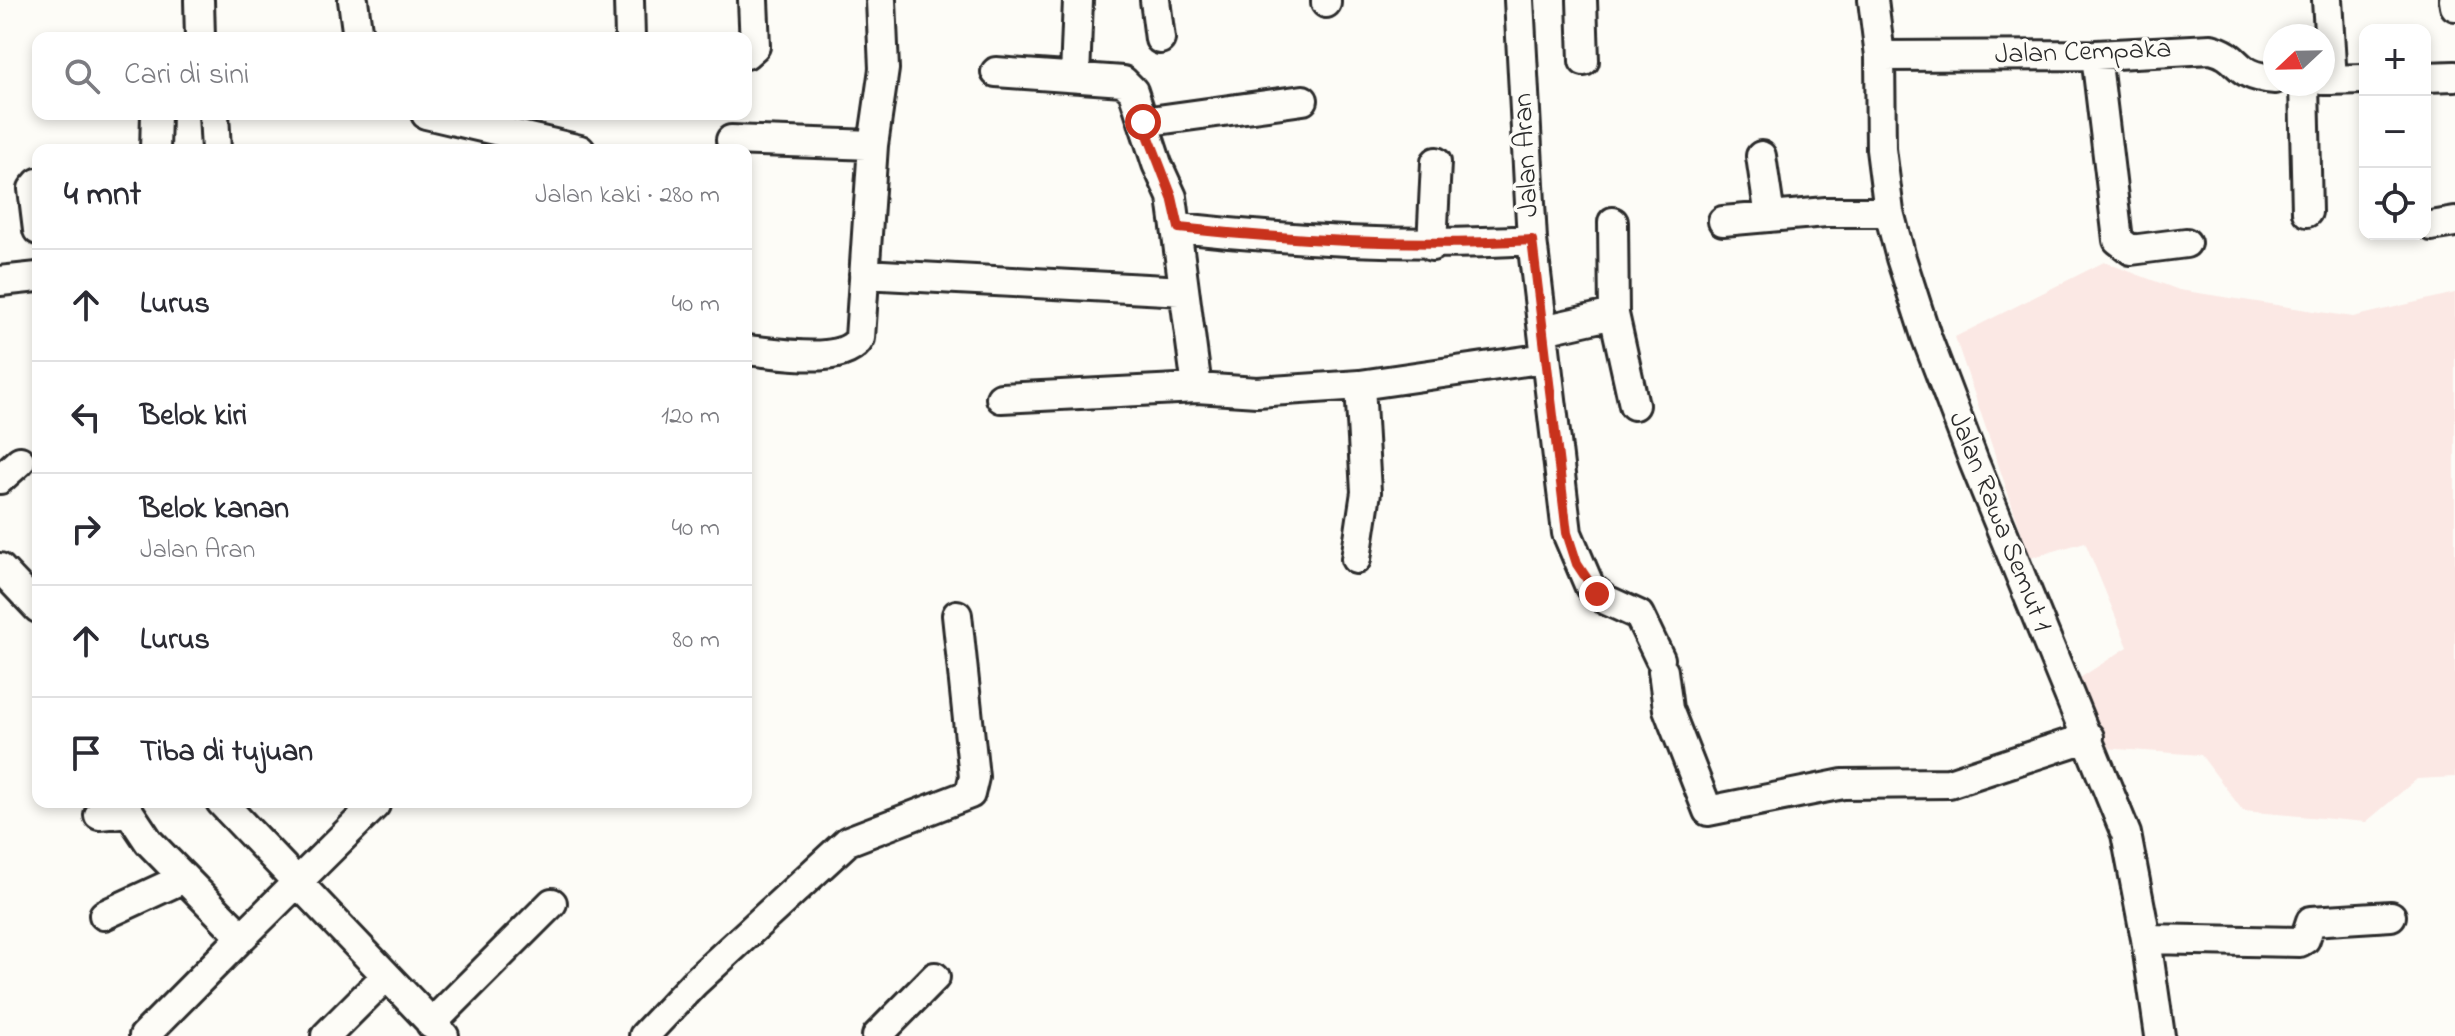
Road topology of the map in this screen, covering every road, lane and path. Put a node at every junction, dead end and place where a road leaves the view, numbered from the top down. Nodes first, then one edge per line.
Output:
1 (199, 0) edge
2 (353, 0) edge
3 (629, 0) edge
4 (753, 0) edge
5 (881, 0) edge
6 (1078, 0) edge
7 (1155, 0) edge
8 (1519, 0) edge
9 (1582, 0) edge
10 (1873, 0) edge
11 (2327, 0) edge
12 (2454, 0) edge
13 (2455, 6) edge
14 (2325, 24) edge
15 (200, 32) edge
16 (357, 32) edge
17 (630, 32) edge
18 (1160, 39) dead end
19 (752, 49) edge
20 (2096, 55) junction
21 (1880, 56) junction
22 (1584, 61) dead end
23 (996, 72) dead end
24 (2455, 76) edge
25 (1075, 77) junction
26 (2431, 77) edge
27 (2263, 78) edge
28 (2359, 79) edge
29 (2335, 80) edge
30 (2319, 96) edge
31 (1303, 100) dead end
32 (156, 120) edge
33 (214, 120) edge
34 (452, 120) edge
35 (1143, 122) junction
36 (731, 140) dead end
37 (155, 144) edge
38 (216, 144) edge
39 (554, 144) edge
40 (873, 145) junction
41 (1761, 156) dead end
42 (1436, 162) dead end
43 (1889, 212) junction
44 (2307, 212) dead end
45 (1770, 217) junction
46 (1723, 221) dead end
47 (1613, 222) dead end
48 (1179, 228) junction
49 (1532, 240) junction
50 (2186, 243) dead end
51 (1432, 246) junction
52 (864, 274) junction
53 (32, 278) edge
54 (0, 281) edge
55 (1184, 291) junction
56 (1614, 314) junction
57 (1545, 344) junction
58 (752, 350) edge
59 (1360, 385) junction
60 (1197, 388) junction
61 (1001, 398) dead end
62 (1634, 405) dead end
63 (1356, 559) dead end
64 (0, 568) edge
65 (32, 602) edge
66 (957, 615) dead end
67 (2089, 737) junction
68 (227, 808) edge
69 (372, 808) edge
70 (99, 815) dead end
71 (184, 878) junction
72 (298, 883) junction
73 (552, 903) dead end
74 (104, 915) dead end
75 (2391, 916) dead end
76 (242, 937) junction
77 (2146, 939) junction
78 (385, 977) junction
79 (935, 977) dead end
80 (438, 1030) edge
81 (144, 1036) edge
82 (326, 1036) edge
83 (644, 1036) edge
84 (877, 1036) edge
85 (2160, 1036) edge

1 - 15 street
2 - 16 street
3 - 17 street
4 - 19 street
5 - 40 street
6 - 25 street
7 - 18 street
8 - 49 street, Jalan Aran
9 - 22 street
10 - 21 street, Jalan Rawa Semut 1
11 - 14 street
12 - 13 street
20 - 21 street, Jalan Cempaka
20 - 27 street, Jalan Cempaka
20 - 50 street
21 - 43 street, Jalan Rawa Semut 1
23 - 25 street
24 - 26 street
25 - 35 street
28 - 29 street
30 - 44 street
31 - 35 street
32 - 37 street
33 - 38 street
34 - 39 street
35 - 48 street
36 - 40 street
40 - 52 street
41 - 45 street
42 - 51 street
43 - 45 street
43 - 67 street, Jalan Rawa Semut 1
45 - 46 street
47 - 56 street
48 - 51 street
48 - 55 street
49 - 51 street
49 - 57 street, Jalan Aran
52 - 55 street
52 - 58 street
53 - 54 street
55 - 60 street
56 - 57 street
56 - 62 street
57 - 59 street
57 - 67 street, Jalan Aran
59 - 60 street
59 - 63 street
60 - 61 street
64 - 65 street
66 - 83 street
67 - 77 street, Jalan Rawa Semut 1
68 - 72 street
69 - 72 street
70 - 71 street
71 - 74 street
71 - 76 street
72 - 76 street
72 - 78 street
73 - 80 street
75 - 77 street
76 - 81 street
77 - 85 street, Jalan Rawa Semut 1
78 - 80 street
78 - 82 street
79 - 84 street

